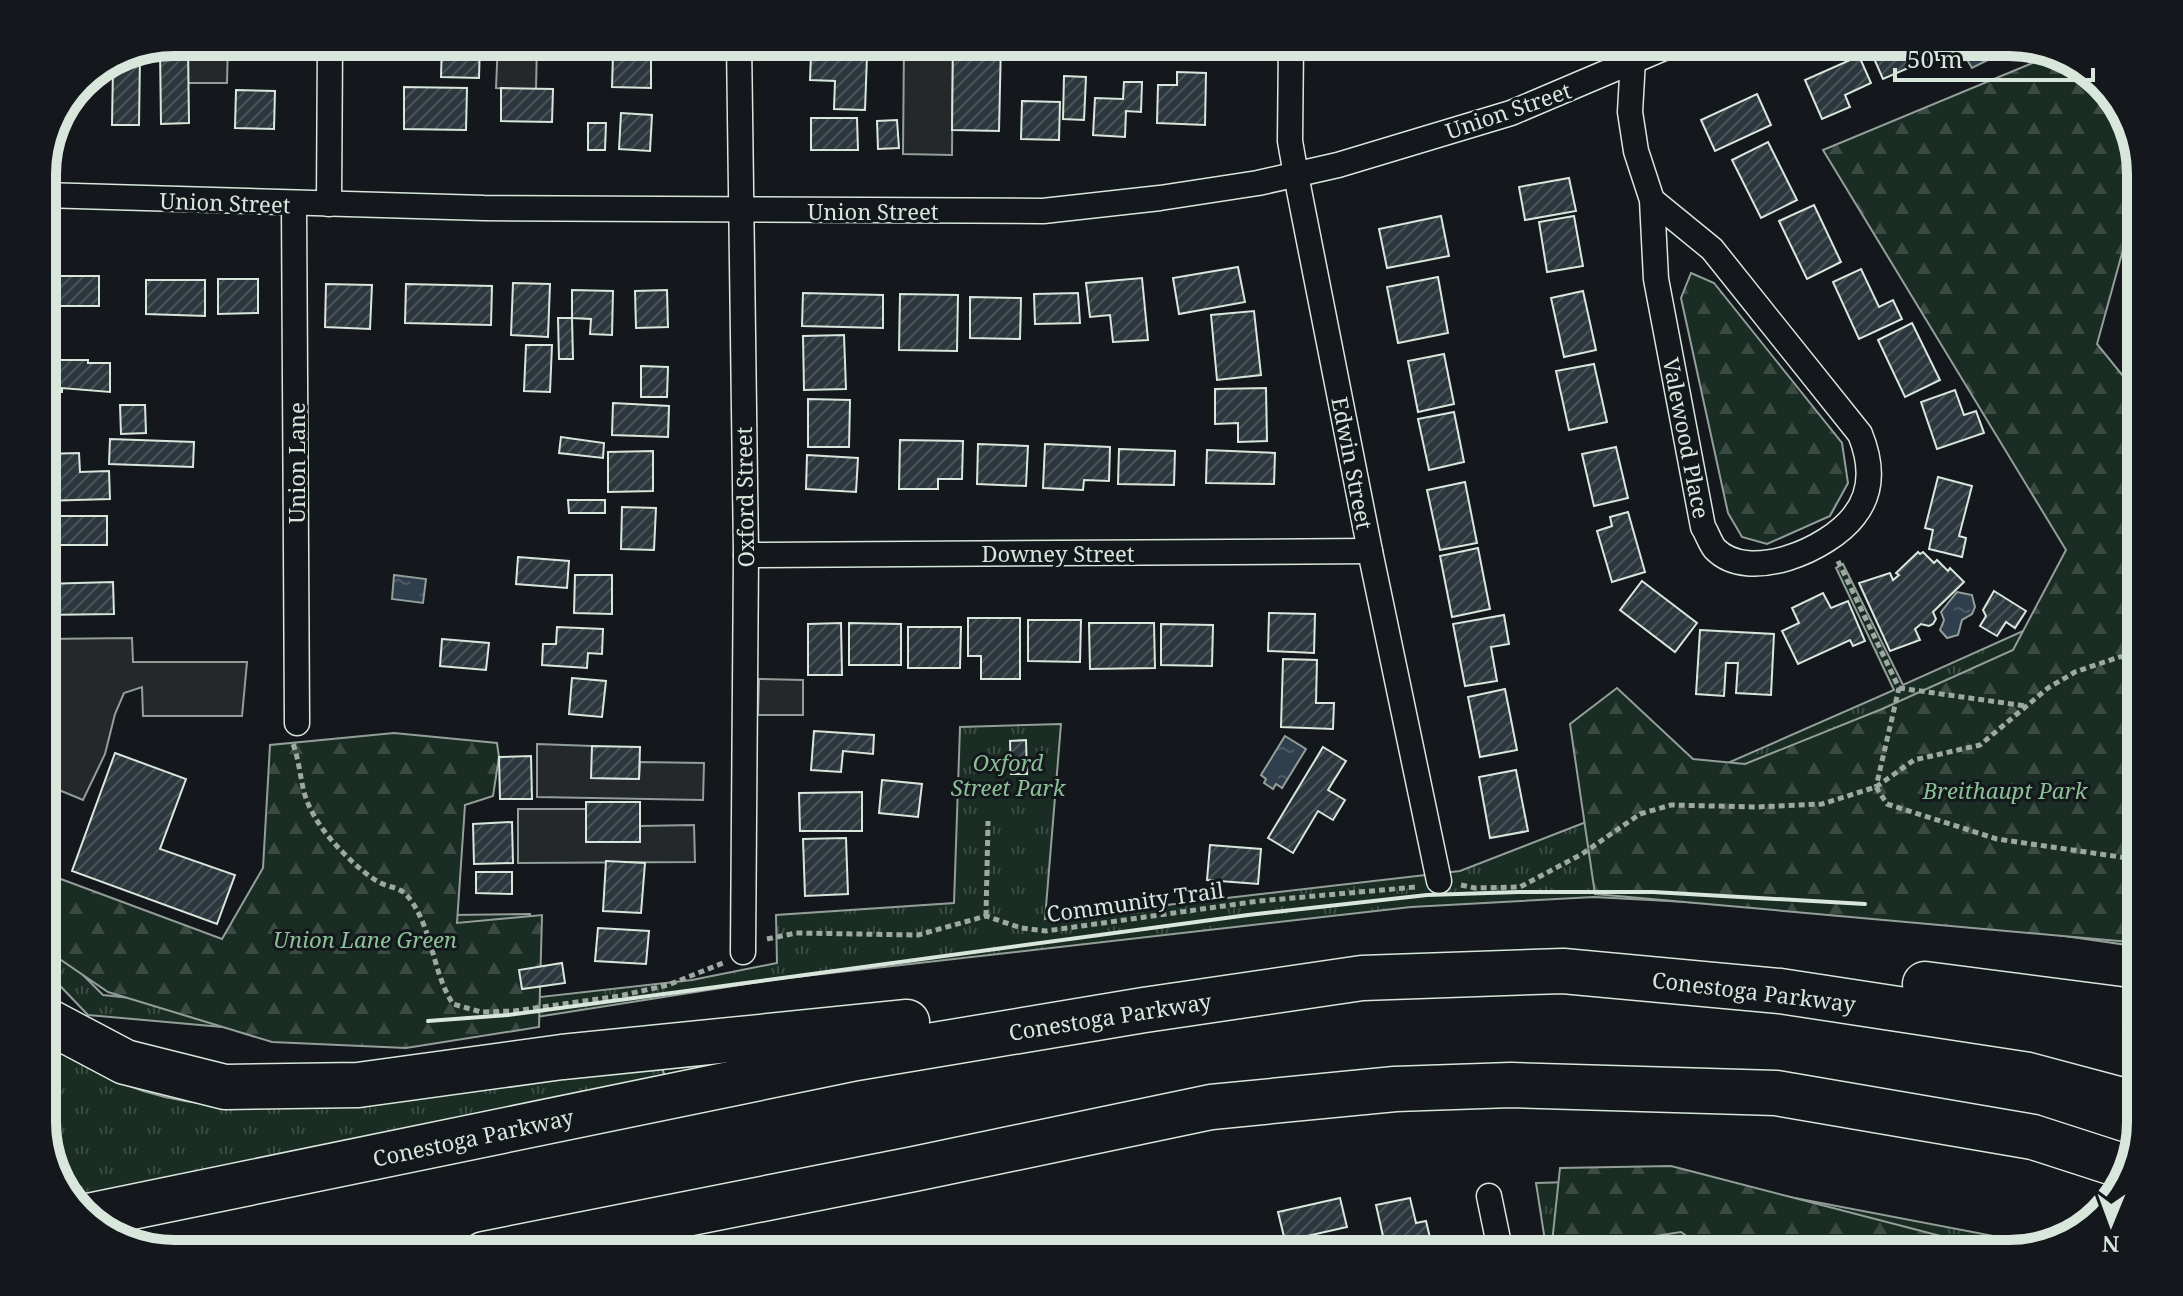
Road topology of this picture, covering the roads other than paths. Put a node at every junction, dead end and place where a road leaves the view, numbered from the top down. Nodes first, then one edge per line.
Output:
1 (330, 56) edge
2 (739, 56) edge
3 (1291, 56) edge
4 (1625, 56) edge
5 (1633, 56) edge
6 (1296, 175) junction
7 (56, 196) edge
8 (1652, 200) junction
9 (294, 204) junction
10 (329, 204) junction
11 (739, 210) junction
12 (1370, 551) junction
13 (746, 555) junction
14 (297, 723) road end
15 (1439, 881) road end
16 (743, 952) road end
17 (1780, 991) junction
18 (1144, 1010) junction
19 (2127, 1010) edge
20 (56, 1025) edge
21 (2127, 1054) edge
22 (2119, 1165) edge
23 (1489, 1196) dead end
24 (100, 1214) edge
25 (555, 1240) edge
26 (1498, 1240) edge

1 - 10 street
2 - 11 street, Oxford Street
3 - 6 street, Edwin Street
4 - 6 street, Union Street
5 - 8 street, Valewood Place
6 - 11 street, Union Street
6 - 12 street, Edwin Street
7 - 9 street, Union Street
8 - 8 street, Valewood Place
9 - 10 street, Union Street
9 - 14 street, Union Lane
10 - 11 street, Union Street
11 - 13 street, Oxford Street
12 - 13 street, Downey Street
12 - 15 street, Edwin Street
13 - 16 street, Oxford Street
17 - 18 highway, Conestoga Parkway
17 - 19 highway
17 - 21 highway, Conestoga Parkway
18 - 20 highway
18 - 24 highway, Conestoga Parkway
22 - 25 highway
23 - 26 street

